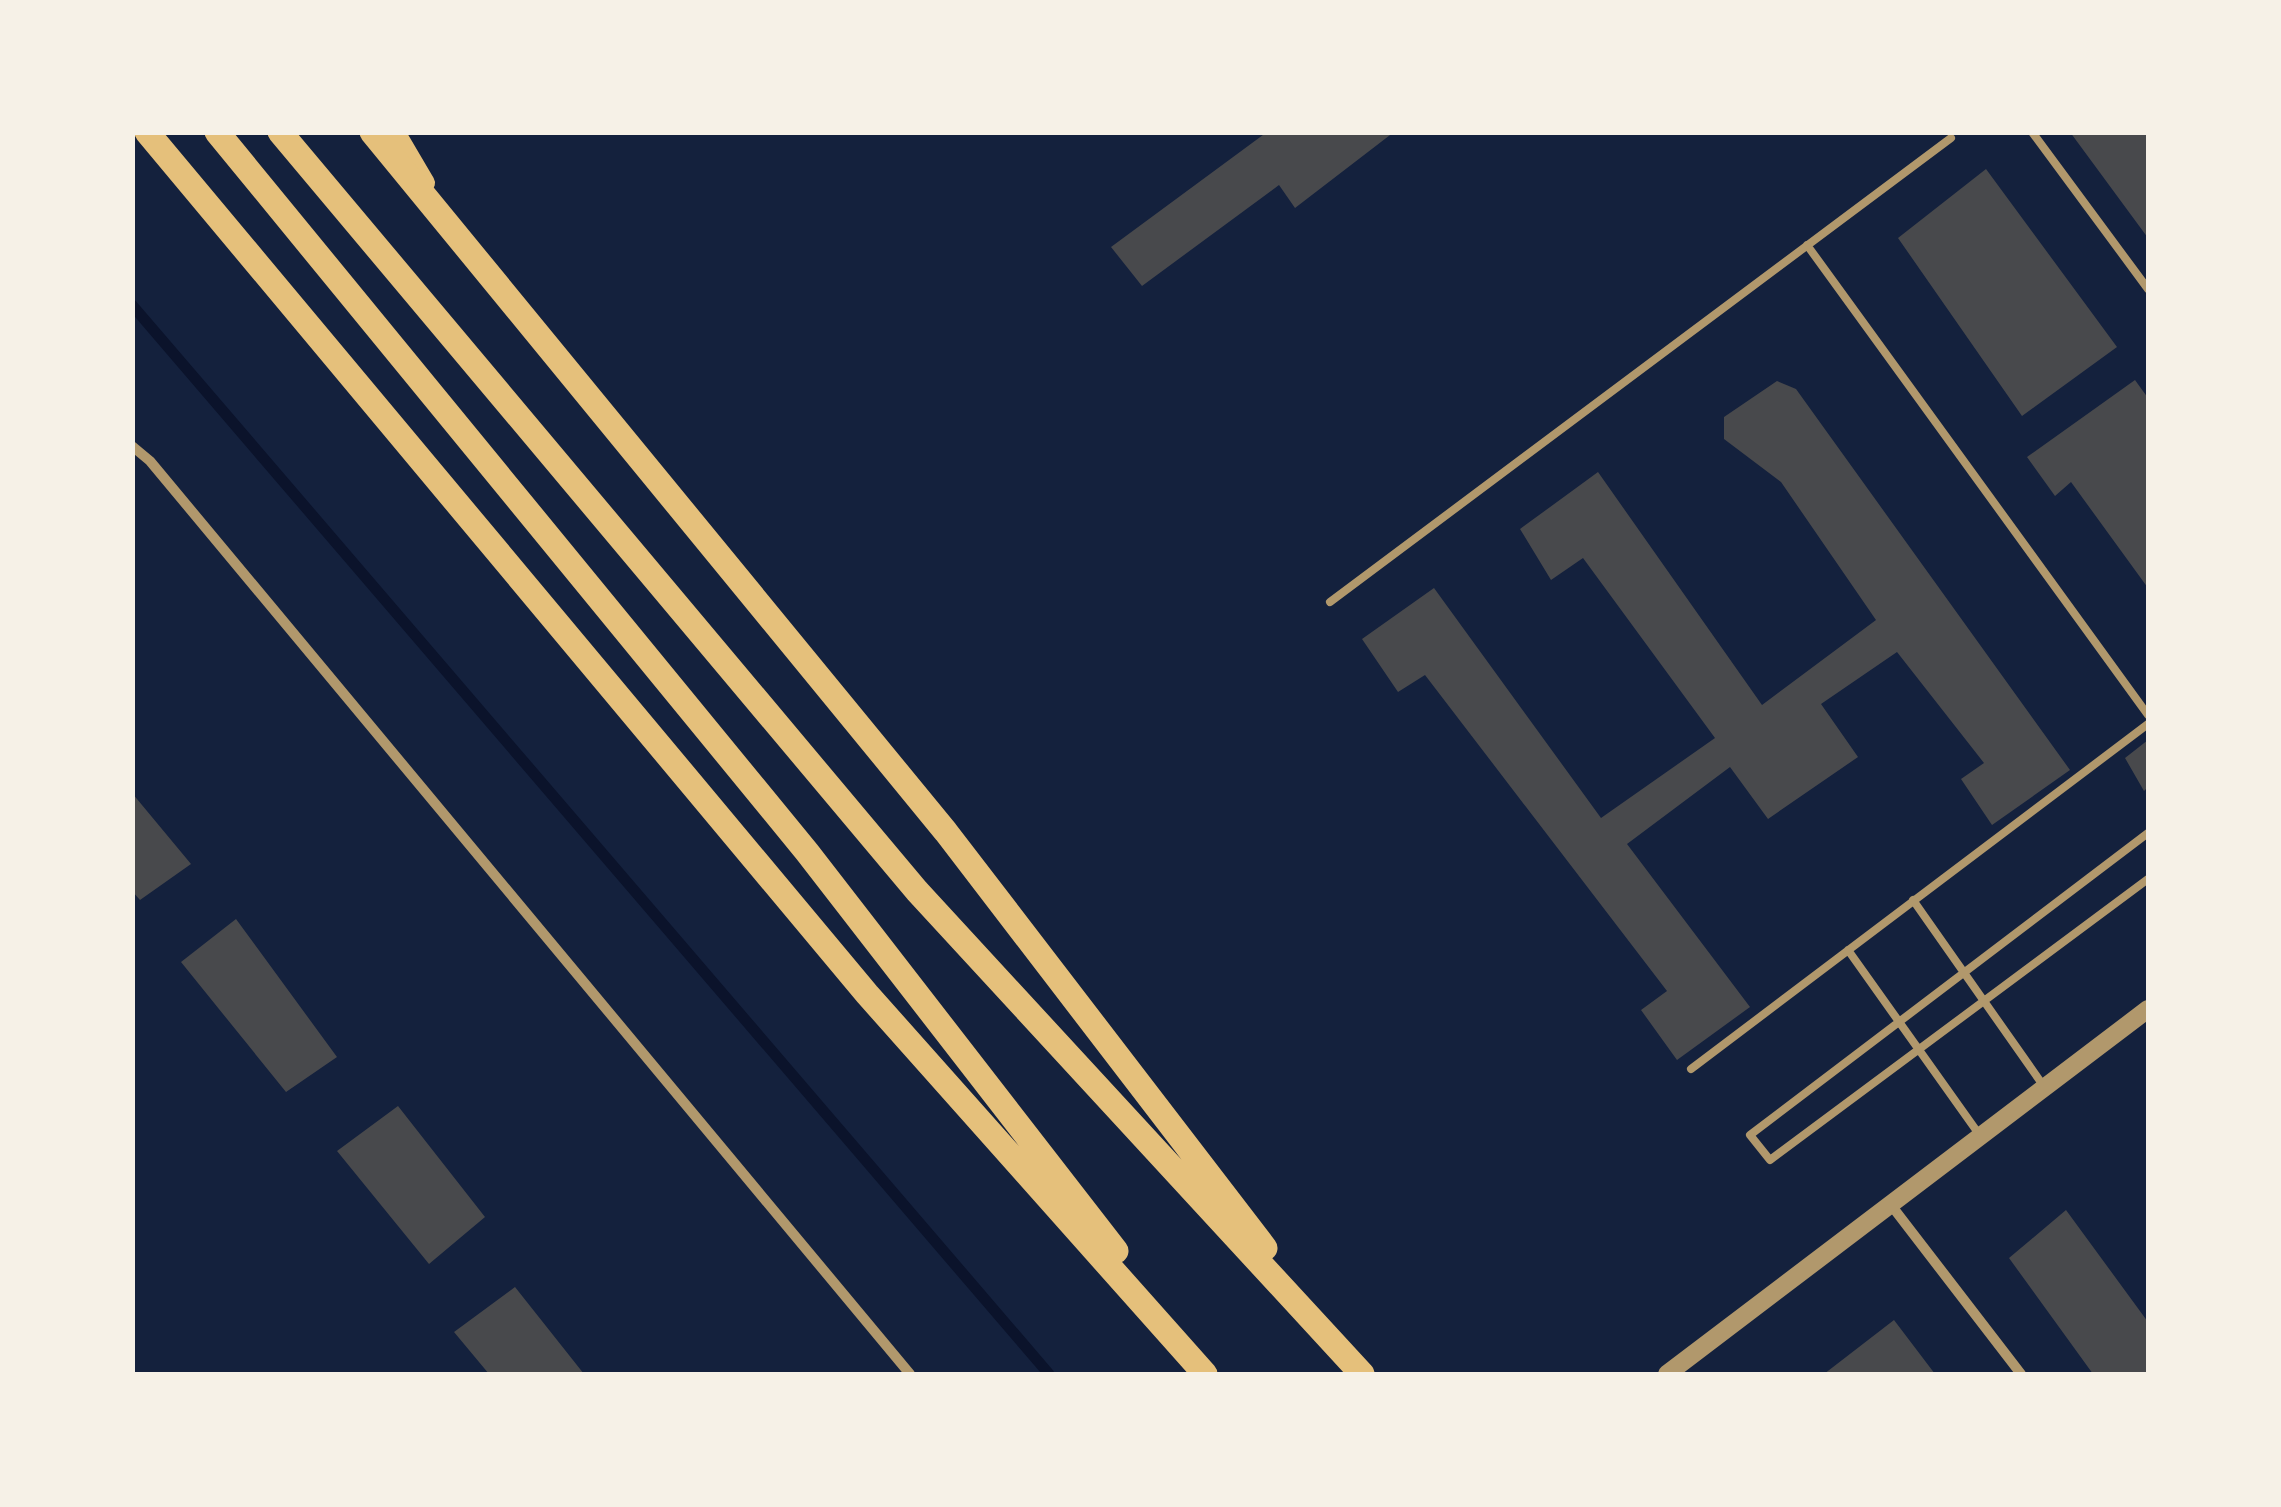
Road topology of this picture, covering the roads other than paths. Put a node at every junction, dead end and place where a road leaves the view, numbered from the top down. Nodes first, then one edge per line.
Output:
1 (146, 132) edge
2 (216, 132) edge
3 (280, 132) edge
4 (372, 132) edge
5 (395, 132) edge
6 (2032, 132) edge
7 (1950, 138) dead end
8 (449, 224) junction
9 (1807, 245) junction
10 (2148, 290) edge
11 (132, 446) edge
12 (1330, 602) dead end
13 (2148, 715) edge
14 (2148, 724) edge
15 (2148, 833) edge
16 (2148, 879) edge
17 (1912, 900) junction
18 (1848, 950) junction
19 (1964, 973) junction
20 (1984, 1001) junction
21 (2148, 1009) edge
22 (1900, 1022) junction
23 (1919, 1049) junction
24 (1691, 1068) dead end
25 (2045, 1088) junction
26 (1980, 1137) junction
27 (1890, 1205) junction
28 (910, 1374) edge
29 (1208, 1374) edge
30 (1363, 1374) edge
31 (1667, 1374) edge
32 (2021, 1374) edge

1 - 29 main road
2 - 29 main road
3 - 30 main road
4 - 8 main road
5 - 8 main road
6 - 10 lane
7 - 9 lane
8 - 30 main road
9 - 12 lane
9 - 13 lane
11 - 28 street
14 - 17 lane
15 - 19 lane
16 - 20 lane
17 - 18 lane
17 - 19 lane
18 - 22 lane
18 - 24 lane
19 - 20 lane
19 - 22 lane
20 - 23 lane
20 - 25 lane
21 - 25 street
22 - 23 lane
22 - 23 lane
23 - 26 lane
25 - 26 street
26 - 27 street
27 - 31 street
27 - 32 street

